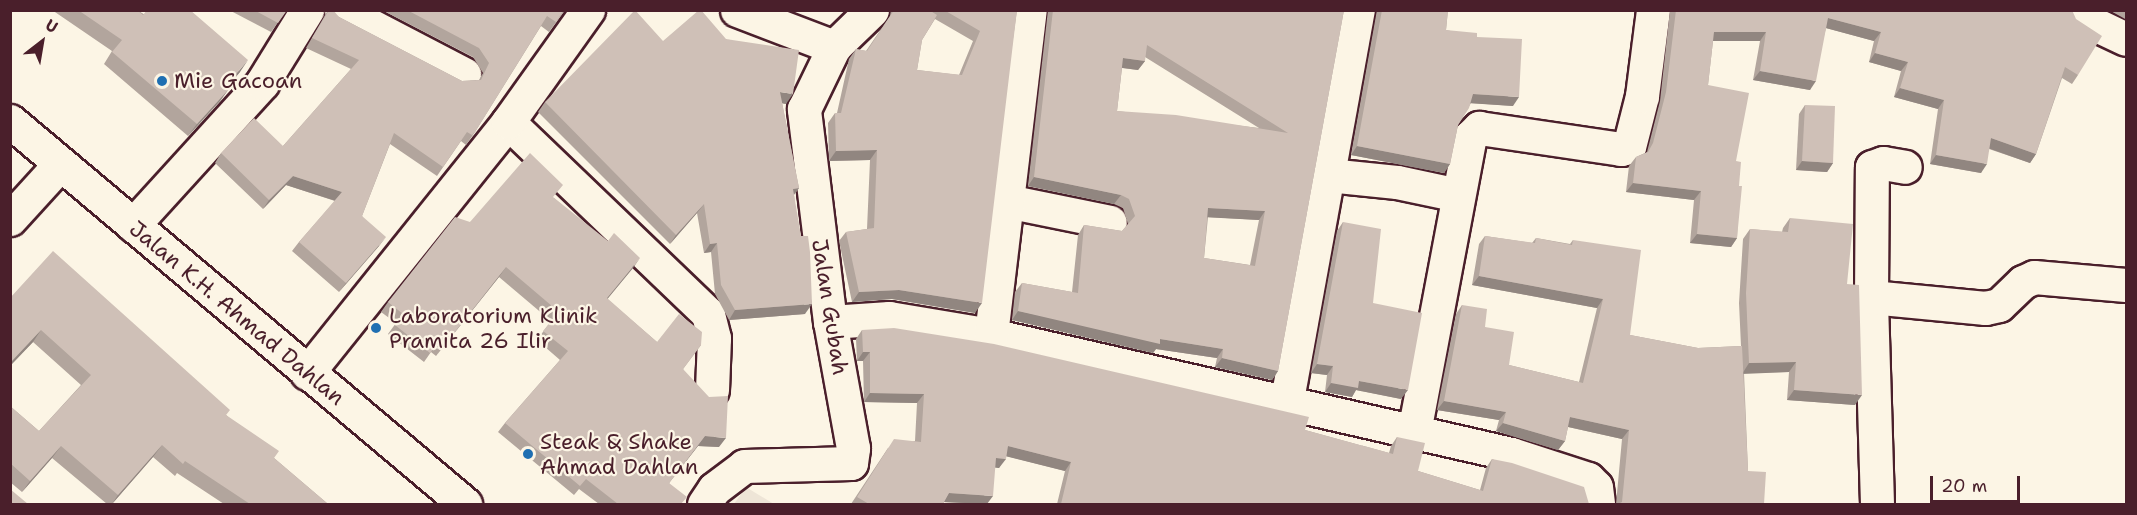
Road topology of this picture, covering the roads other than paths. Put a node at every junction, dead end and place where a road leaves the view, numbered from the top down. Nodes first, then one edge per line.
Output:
1 (307, 10) edge
2 (341, 10) edge
3 (588, 10) edge
4 (737, 10) edge
5 (872, 10) edge
6 (1030, 10) edge
7 (1358, 10) edge
8 (1653, 10) edge
9 (2081, 10) edge
10 (2127, 39) edge
11 (834, 47) junction
12 (464, 74) dead end
13 (10, 121) edge
14 (508, 122) junction
15 (60, 164) junction
16 (1905, 167) dead end
17 (1328, 175) junction
18 (1458, 195) junction
19 (1007, 201) junction
20 (10, 219) edge
21 (1110, 222) dead end
22 (133, 225) junction
23 (2127, 285) edge
24 (1871, 297) junction
25 (830, 322) junction
26 (991, 335) junction
27 (308, 373) junction
28 (712, 390) dead end
29 (1286, 405) junction
30 (1414, 432) junction
31 (465, 504) edge
32 (704, 504) edge
33 (1598, 504) edge
34 (1877, 504) edge

1 - 22 street
2 - 12 street
3 - 14 street
4 - 11 street
5 - 11 street, Jalan Gubah
6 - 19 street
7 - 17 street
8 - 18 street
9 - 10 street
11 - 25 street, Jalan Gubah
13 - 15 street, Jalan K.H. Ahmad Dahlan
14 - 27 street
14 - 28 street
15 - 20 street
15 - 22 street, Jalan K.H. Ahmad Dahlan
16 - 24 street
17 - 18 street
17 - 29 street
18 - 30 street
19 - 21 street
19 - 26 street
22 - 27 street, Jalan K.H. Ahmad Dahlan
23 - 24 street
24 - 34 street
25 - 26 street
25 - 32 street, Jalan Gubah
26 - 29 street
27 - 31 street, Jalan K.H. Ahmad Dahlan
29 - 30 street
30 - 33 street

